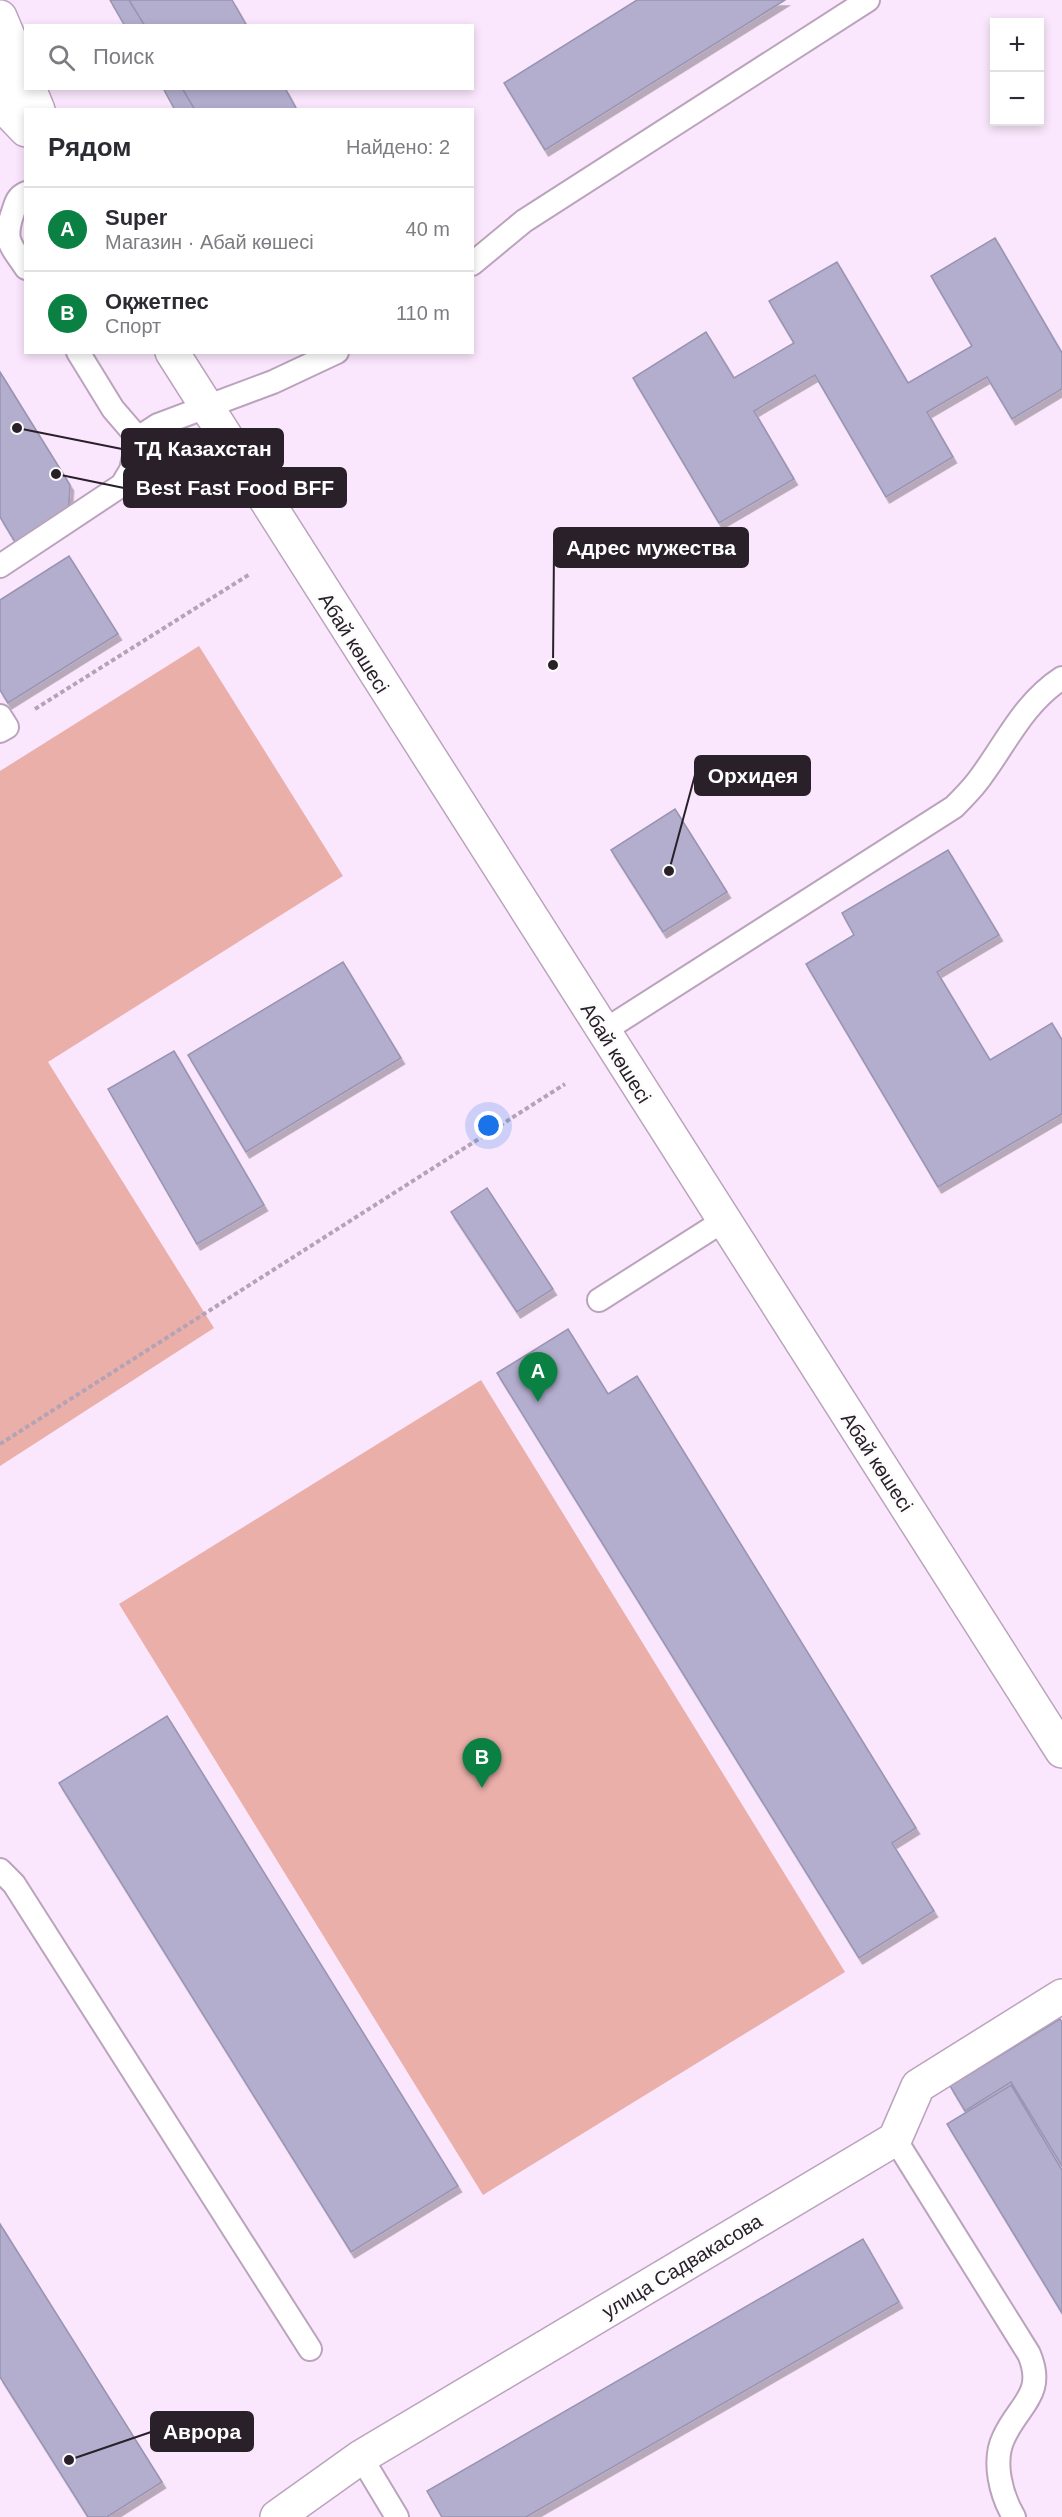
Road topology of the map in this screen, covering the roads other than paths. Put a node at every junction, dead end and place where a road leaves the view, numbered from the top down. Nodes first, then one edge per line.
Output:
1 (868, 0) edge
2 (0, 17) edge
3 (0, 68) edge
4 (24, 74) edge
5 (30, 90) edge
6 (0, 103) edge
7 (25, 108) edge
8 (37, 108) edge
9 (24, 128) edge
10 (24, 194) edge
11 (474, 262) edge
12 (24, 265) edge
13 (79, 354) edge
14 (173, 354) edge
15 (333, 354) edge
16 (204, 406) junction
17 (138, 438) junction
18 (0, 566) edge
19 (1062, 678) edge
20 (602, 1032) junction
21 (723, 1221) junction
22 (598, 1300) dead end
23 (1062, 1751) edge
24 (0, 1870) edge
25 (1062, 1996) edge
26 (895, 2139) junction
27 (310, 2349) dead end
28 (361, 2457) junction
29 (277, 2517) edge
30 (397, 2517) edge
31 (1014, 2517) edge

1 - 11 lane
2 - 4 main road
3 - 7 main road
5 - 8 main road
6 - 9 main road
10 - 12 lane
13 - 17 lane
14 - 16 main road, Абай көшесі
15 - 16 lane
16 - 17 lane
16 - 20 main road, Абай көшесі
17 - 18 lane
19 - 20 lane
20 - 21 main road, Абай көшесі
21 - 22 lane
21 - 23 main road, Абай көшесі
24 - 27 lane
25 - 26 main road
26 - 28 main road, улица Садвакасова
26 - 31 lane
28 - 29 main road, улица Садвакасова
28 - 30 lane

